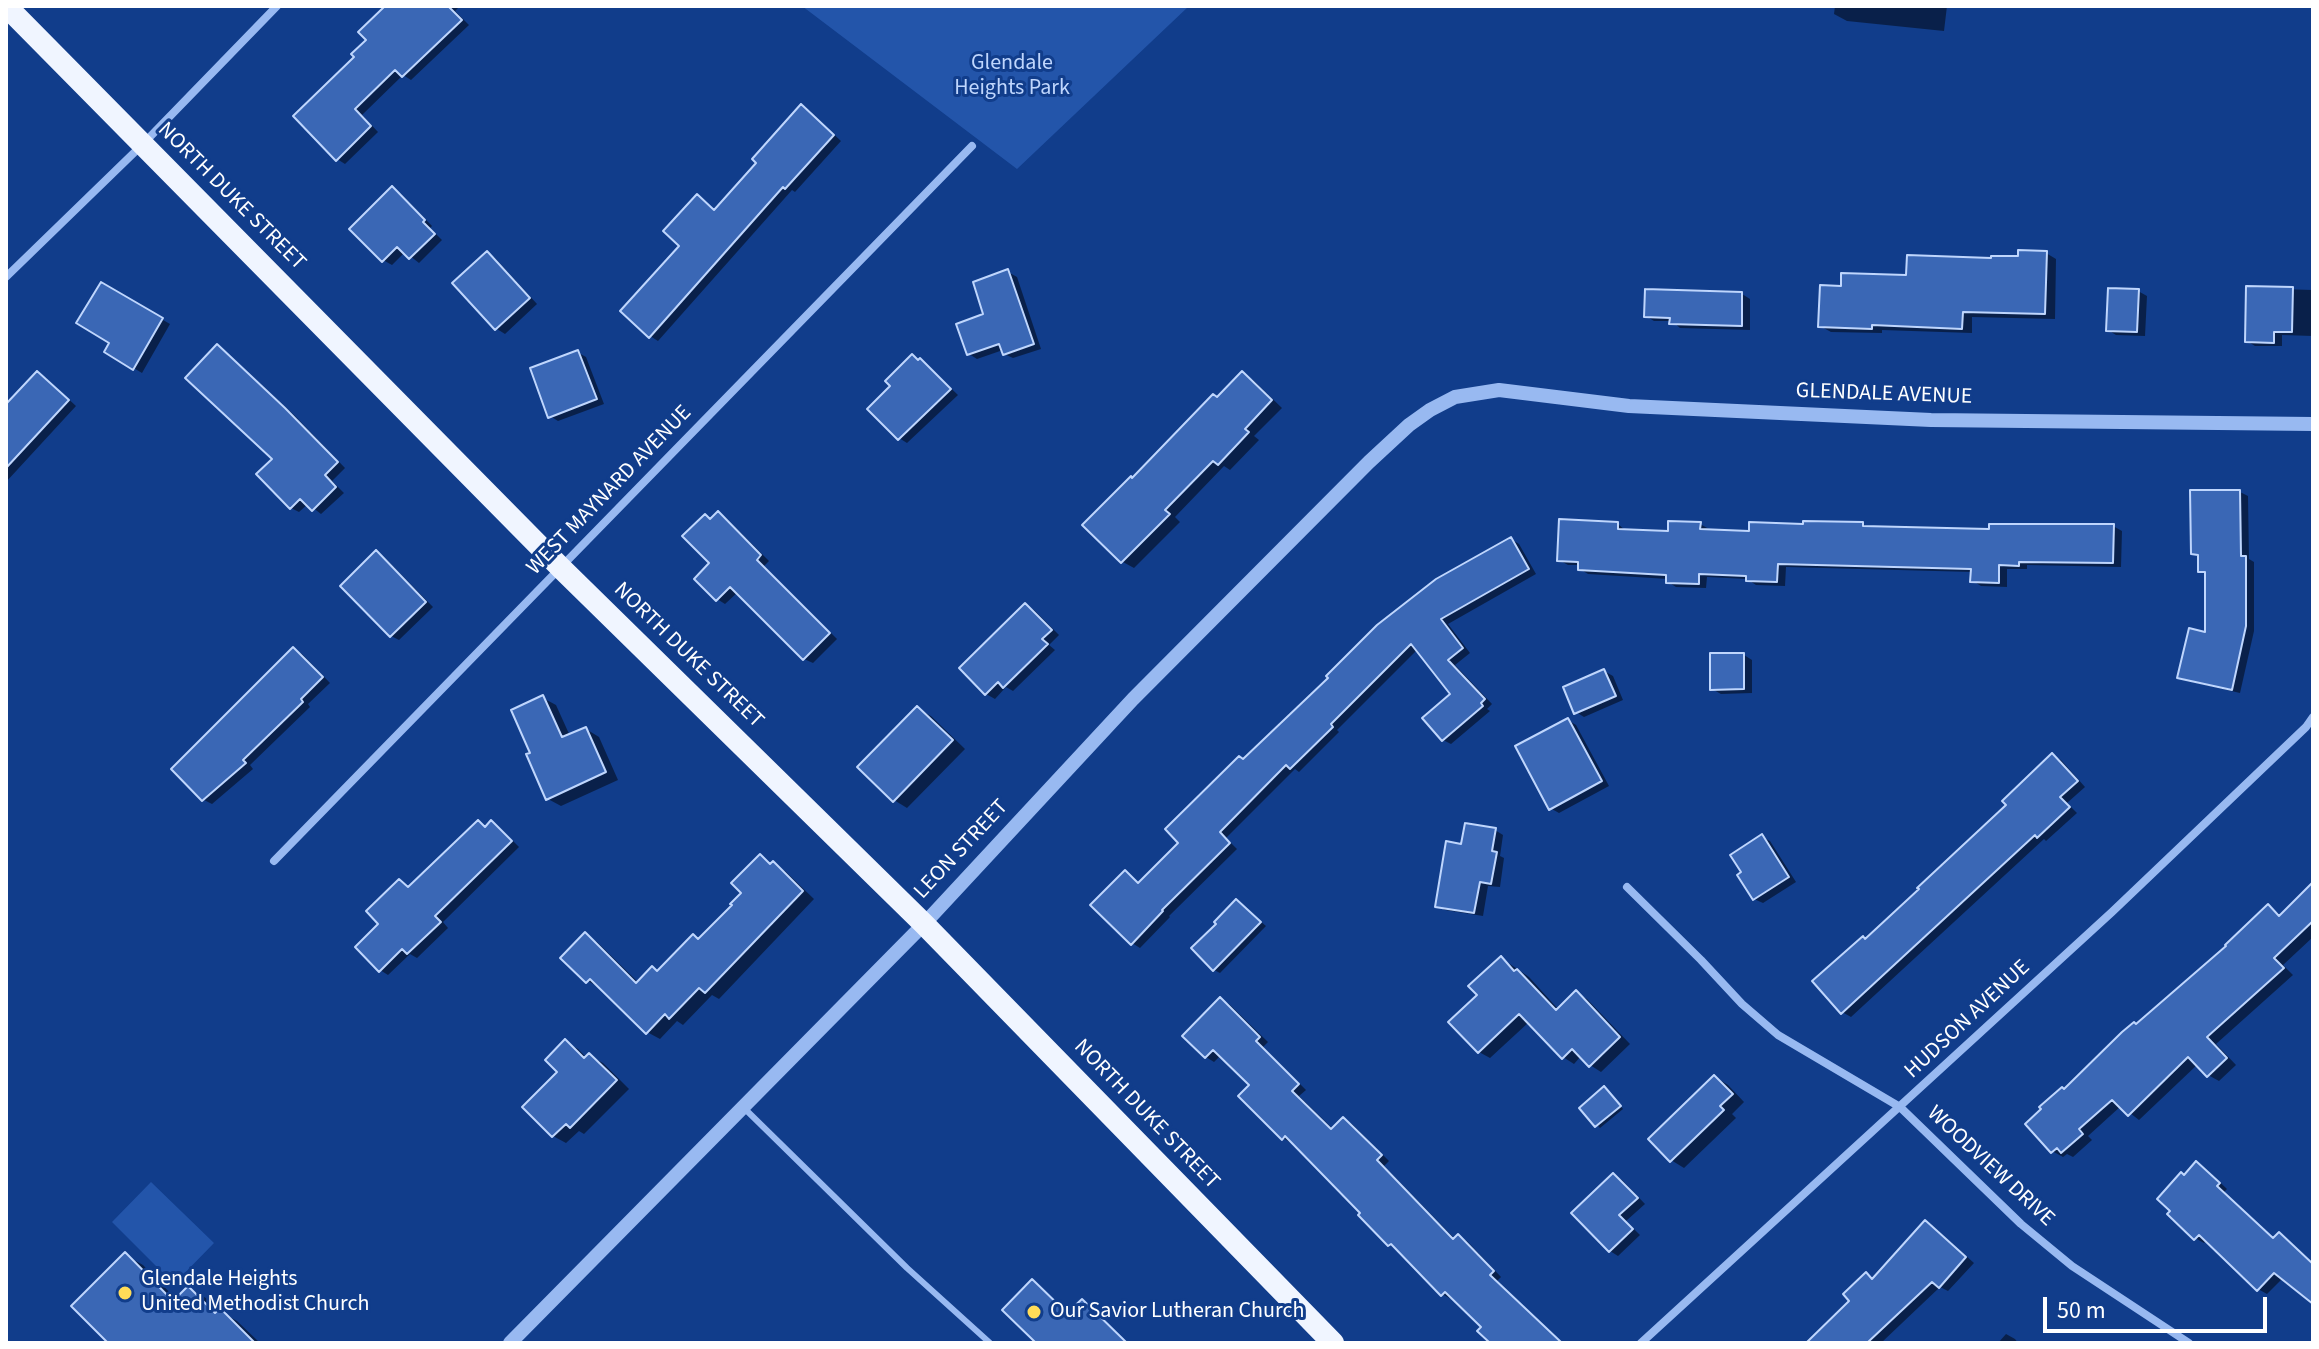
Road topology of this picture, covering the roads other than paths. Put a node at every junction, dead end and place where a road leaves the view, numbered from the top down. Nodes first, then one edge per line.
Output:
1 (6, 6) edge
2 (277, 6) edge
3 (143, 144) junction
4 (972, 146) dead end
5 (6, 277) edge
6 (1455, 397) joint
7 (2313, 424) edge
8 (561, 568) junction
9 (2313, 717) edge
10 (274, 861) dead end
11 (1627, 887) dead end
12 (924, 924) junction
13 (743, 1107) junction
14 (1900, 1107) junction
15 (510, 1343) edge
16 (990, 1343) edge
17 (1333, 1343) edge
18 (1641, 1343) edge
19 (2189, 1343) edge

1 - 3 highway, NORTH DUKE STREET
2 - 3 street
3 - 5 street
3 - 8 highway, NORTH DUKE STREET
4 - 8 street, WEST MAYNARD AVENUE
6 - 7 street, GLENDALE AVENUE
6 - 12 street, LEON STREET
8 - 10 street, WEST MAYNARD AVENUE
8 - 12 highway, NORTH DUKE STREET
9 - 14 street, HUDSON AVENUE
11 - 14 street, WOODVIEW DRIVE
12 - 13 street, LEON STREET
12 - 17 highway, NORTH DUKE STREET
13 - 15 street, LEON STREET
13 - 16 lane
14 - 18 street, HUDSON AVENUE
14 - 19 street, WOODVIEW DRIVE

